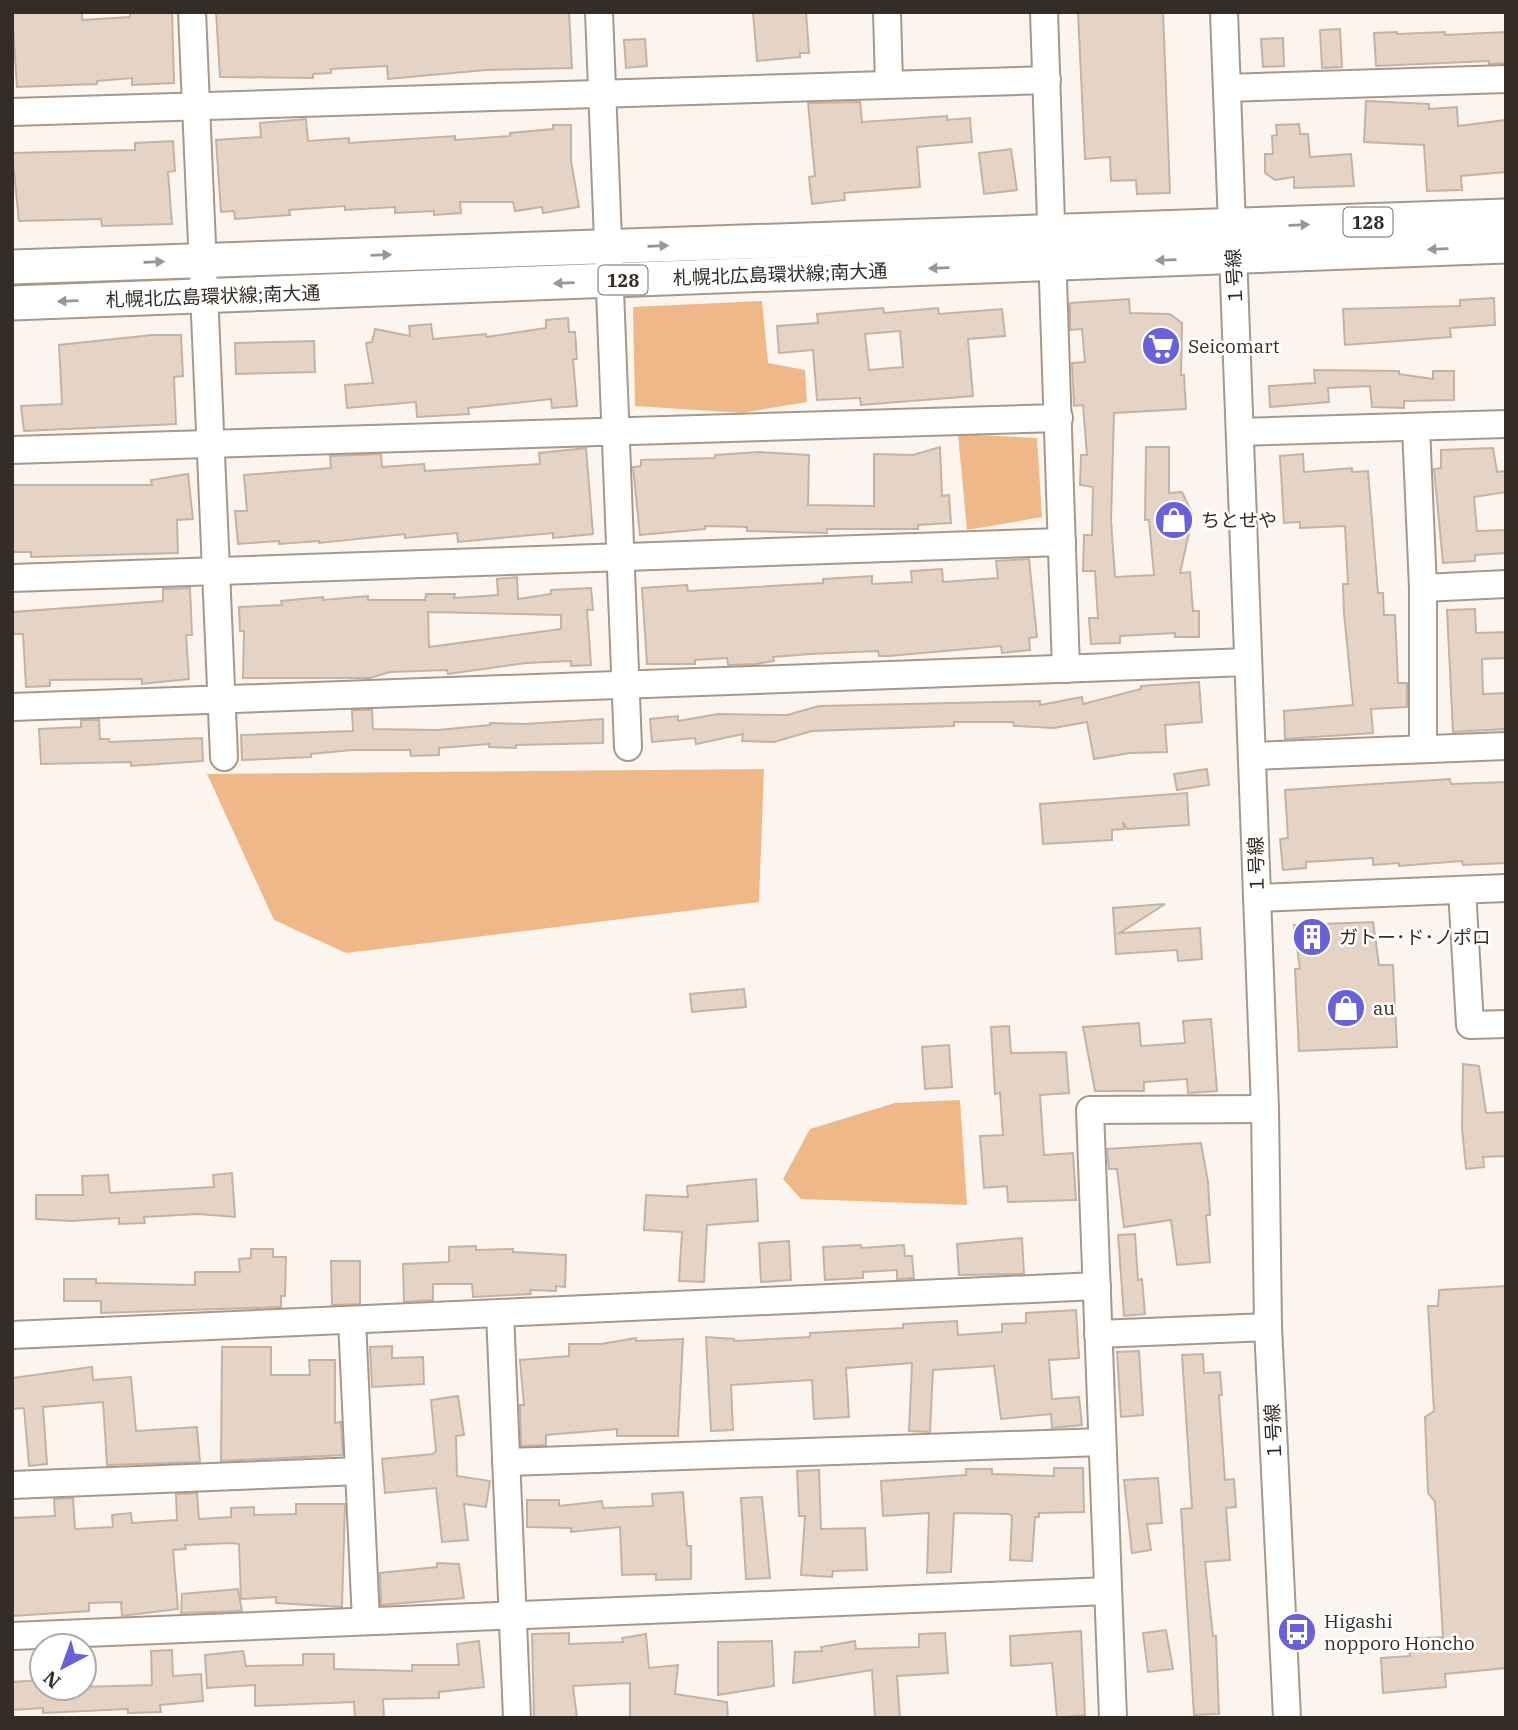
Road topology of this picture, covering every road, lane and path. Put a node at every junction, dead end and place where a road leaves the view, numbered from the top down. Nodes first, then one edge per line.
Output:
1 (192, 12) edge
2 (599, 12) edge
3 (887, 12) edge
4 (1044, 12) edge
5 (1224, 12) edge
6 (1506, 79) edge
7 (1046, 80) junction
8 (889, 84) junction
9 (1227, 88) junction
10 (602, 92) junction
11 (195, 105) junction
12 (12, 112) edge
13 (1506, 216) edge
14 (1232, 242) junction
15 (1506, 246) edge
16 (608, 248) junction
17 (1054, 249) junction
18 (201, 261) junction
19 (12, 267) edge
20 (611, 281) junction
21 (203, 296) junction
22 (12, 303) edge
23 (1059, 418) junction
24 (1506, 424) edge
25 (1416, 427) junction
26 (617, 432) junction
27 (1240, 432) junction
28 (210, 444) junction
29 (12, 450) edge
30 (1062, 542) junction
31 (621, 556) junction
32 (216, 571) junction
33 (12, 578) edge
34 (1506, 584) edge
35 (1423, 589) junction
36 (1248, 662) junction
37 (1066, 669) junction
38 (625, 685) junction
39 (222, 700) junction
40 (12, 707) edge
41 (1506, 746) edge
42 (628, 747) dead end
43 (1423, 749) junction
44 (1252, 756) junction
45 (224, 757) dead end
46 (1506, 888) edge
47 (1462, 890) junction
48 (1257, 898) junction
49 (1506, 1024) edge
50 (1265, 1109) junction
51 (1097, 1286) junction
52 (500, 1313) junction
53 (352, 1320) junction
54 (1268, 1327) junction
55 (1098, 1334) junction
56 (12, 1335) edge
57 (1102, 1442) junction
58 (506, 1462) junction
59 (359, 1471) junction
60 (12, 1485) edge
61 (1108, 1591) junction
62 (513, 1615) junction
63 (366, 1621) junction
64 (12, 1636) edge
65 (517, 1718) edge
66 (1113, 1718) edge
67 (1287, 1718) edge

1 - 11 street
2 - 10 street
3 - 8 street
4 - 7 street
5 - 9 street, １号線
6 - 9 street
7 - 8 street
7 - 17 street
8 - 10 street
9 - 14 street, １号線
10 - 11 street
10 - 16 street
11 - 12 street
11 - 18 street
14 -> 13 main road, 札幌北広島環状線;南大通 / 128
15 -> 14 main road, 札幌北広島環状線;南大通 / 128
14 - 17 main road, 札幌北広島環状線;南大通 / 128
14 - 27 street, １号線
16 -> 17 main road, 札幌北広島環状線;南大通 / 128
18 -> 16 main road, 札幌北広島環状線;南大通 / 128
16 - 20 street
17 -> 20 main road, 札幌北広島環状線;南大通 / 128
17 - 23 street
19 -> 18 main road, 札幌北広島環状線;南大通 / 128
18 - 21 street
20 -> 21 main road, 札幌北広島環状線;南大通 / 128
20 - 26 street
21 -> 22 main road, 札幌北広島環状線;南大通 / 128
21 - 28 street
23 - 26 street
23 - 30 street
24 - 25 street
25 - 27 street
25 - 35 street
26 - 28 street
26 - 31 street
27 - 36 street, １号線
28 - 29 street
28 - 32 street
30 - 31 street
30 - 37 street
31 - 32 street
31 - 38 street
32 - 33 street
32 - 39 street
34 - 35 street
35 - 43 street
36 - 37 street
36 - 44 street, １号線
37 - 38 street
38 - 39 street
38 - 42 street
39 - 40 street
39 - 45 street
41 - 43 street
43 - 44 street
44 - 48 street, １号線
46 - 47 street
47 - 48 street
47 - 49 street
48 - 50 street, １号線
50 - 51 street
50 - 54 street, １号線
51 - 52 street
51 - 55 street
52 - 53 street
52 - 58 street
53 - 56 street
53 - 59 street
54 - 55 street
54 - 67 street, １号線
55 - 57 street
57 - 58 street
57 - 61 street
58 - 62 street
59 - 60 street
59 - 63 street
61 - 62 street
61 - 66 street
62 - 63 street
62 - 65 street
63 - 64 street

